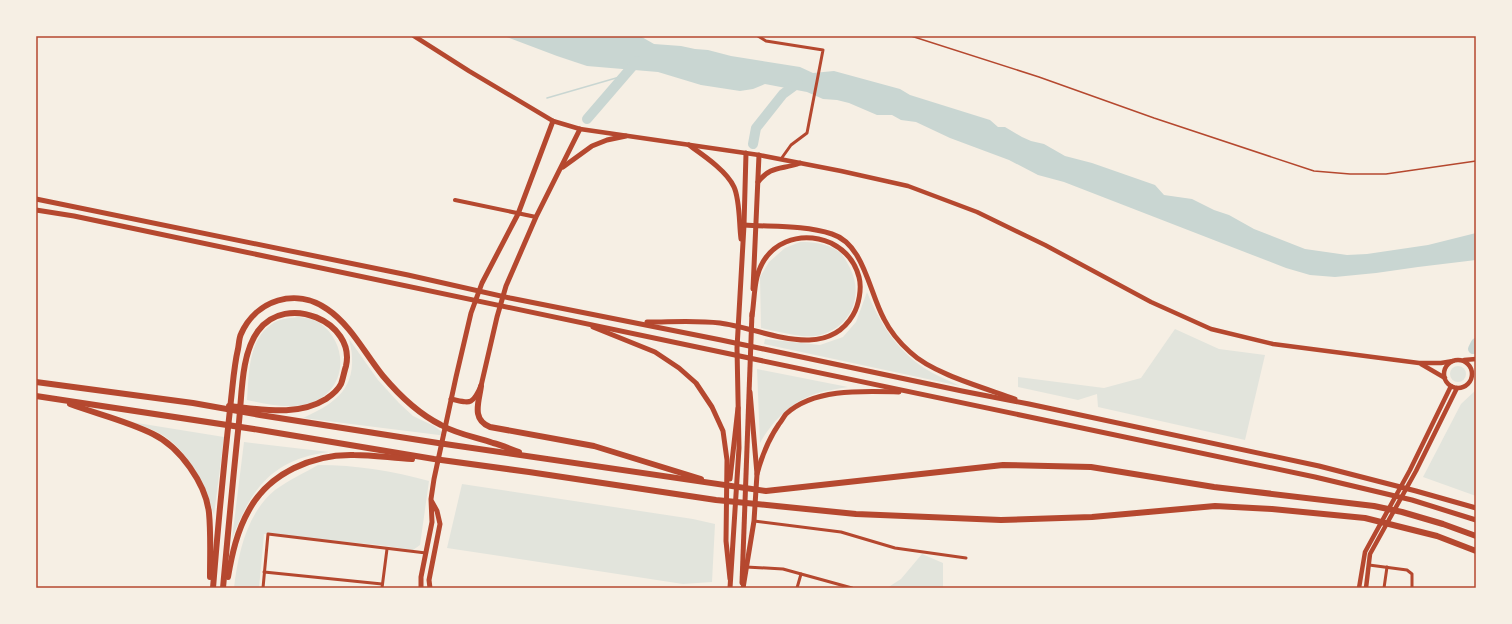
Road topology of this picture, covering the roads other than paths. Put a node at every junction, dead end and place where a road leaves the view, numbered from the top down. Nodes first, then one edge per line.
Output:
1 (758, 36) edge
2 (911, 36) edge
3 (416, 38) edge
4 (553, 121) junction
5 (580, 129) junction
6 (626, 136) junction
7 (689, 145) junction
8 (746, 153) junction
9 (759, 155) junction
10 (780, 159) junction
11 (1476, 161) edge
12 (800, 163) junction
13 (562, 167) junction
14 (758, 183) junction
15 (36, 199) edge
16 (455, 200) dead end
17 (36, 210) edge
18 (518, 214) junction
19 (536, 217) junction
20 (744, 225) junction
21 (756, 226) junction
22 (742, 251) junction
23 (752, 316) junction
24 (580, 322) junction
25 (634, 322) junction
26 (1476, 359) edge
27 (1462, 360) junction
28 (1453, 361) junction
29 (1419, 363) junction
30 (1476, 377) edge
31 (1445, 378) junction
32 (1471, 380) junction
33 (36, 382) edge
34 (481, 386) junction
35 (1451, 386) junction
36 (1457, 388) junction
37 (750, 392) junction
38 (912, 392) junction
39 (36, 396) edge
40 (451, 398) junction
41 (57, 399) junction
42 (1029, 404) junction
43 (738, 408) junction
44 (261, 412) junction
45 (532, 457) junction
46 (434, 459) junction
47 (757, 474) junction
48 (718, 484) junction
49 (431, 499) junction
50 (728, 499) junction
51 (1476, 508) edge
52 (1476, 520) edge
53 (754, 522) junction
54 (1476, 536) edge
55 (388, 549) junction
56 (1476, 551) edge
57 (426, 553) junction
58 (966, 558) dead end
59 (1369, 565) junction
60 (746, 567) junction
61 (1387, 567) junction
62 (264, 572) junction
63 (801, 574) junction
64 (730, 579) junction
65 (832, 583) junction
66 (382, 584) junction
67 (212, 588) edge
68 (225, 588) edge
69 (263, 588) edge
70 (382, 588) edge
71 (422, 588) edge
72 (430, 588) edge
73 (730, 588) edge
74 (742, 588) edge
75 (797, 588) edge
76 (831, 588) edge
77 (852, 588) edge
78 (1359, 588) edge
79 (1366, 588) edge
80 (1384, 588) edge
81 (1412, 588) edge

1 - 10 street
2 - 11 lane
3 - 4 main road
4 - 5 main road
4 - 18 main road
5 - 6 main road
5 - 13 main road
6 - 7 main road
6 - 13 main road
7 - 8 main road
7 - 22 main road
8 - 9 main road
8 - 20 main road
9 - 10 main road
9 - 14 main road
10 - 12 main road
12 - 14 main road
12 - 29 main road
13 - 19 main road
14 - 21 main road
15 - 25 main road
16 - 18 street
17 - 24 main road
18 - 19 street
18 - 40 main road
19 - 34 main road
20 - 21 main road
20 - 22 main road
21 - 23 main road
21 - 42 main road
22 - 43 main road
23 - 25 main road
23 - 37 main road
24 - 38 main road
24 - 50 main road
25 - 42 main road
26 - 27 main road
27 - 28 main road
27 - 32 main road
28 - 29 main road
28 - 31 main road
29 - 31 main road
30 - 32 main road
31 - 35 main road
32 - 36 main road
33 - 44 highway
34 - 40 main road
34 - 48 highway
35 - 36 main road
35 - 78 main road
36 - 59 main road
37 - 47 main road
37 - 74 main road
38 - 47 main road
38 - 52 main road
39 - 41 highway
40 - 49 main road
41 - 46 highway
41 - 67 highway
42 - 51 main road
43 - 50 main road
43 - 64 main road
44 - 45 highway
44 - 68 highway
45 - 48 highway
45 - 67 highway
46 - 56 highway
46 - 68 highway
47 - 53 main road
48 - 54 highway
49 - 57 main road
49 - 72 main road
50 - 64 main road
53 - 58 street
53 - 60 main road
55 - 57 street
55 - 62 street
55 - 66 street
57 - 71 main road
59 - 61 street
59 - 79 main road
60 - 63 street
60 - 74 main road
61 - 80 street
61 - 81 street
62 - 66 street
62 - 69 street
63 - 65 street
63 - 75 street
64 - 73 main road
65 - 76 street
65 - 77 street
66 - 70 street

